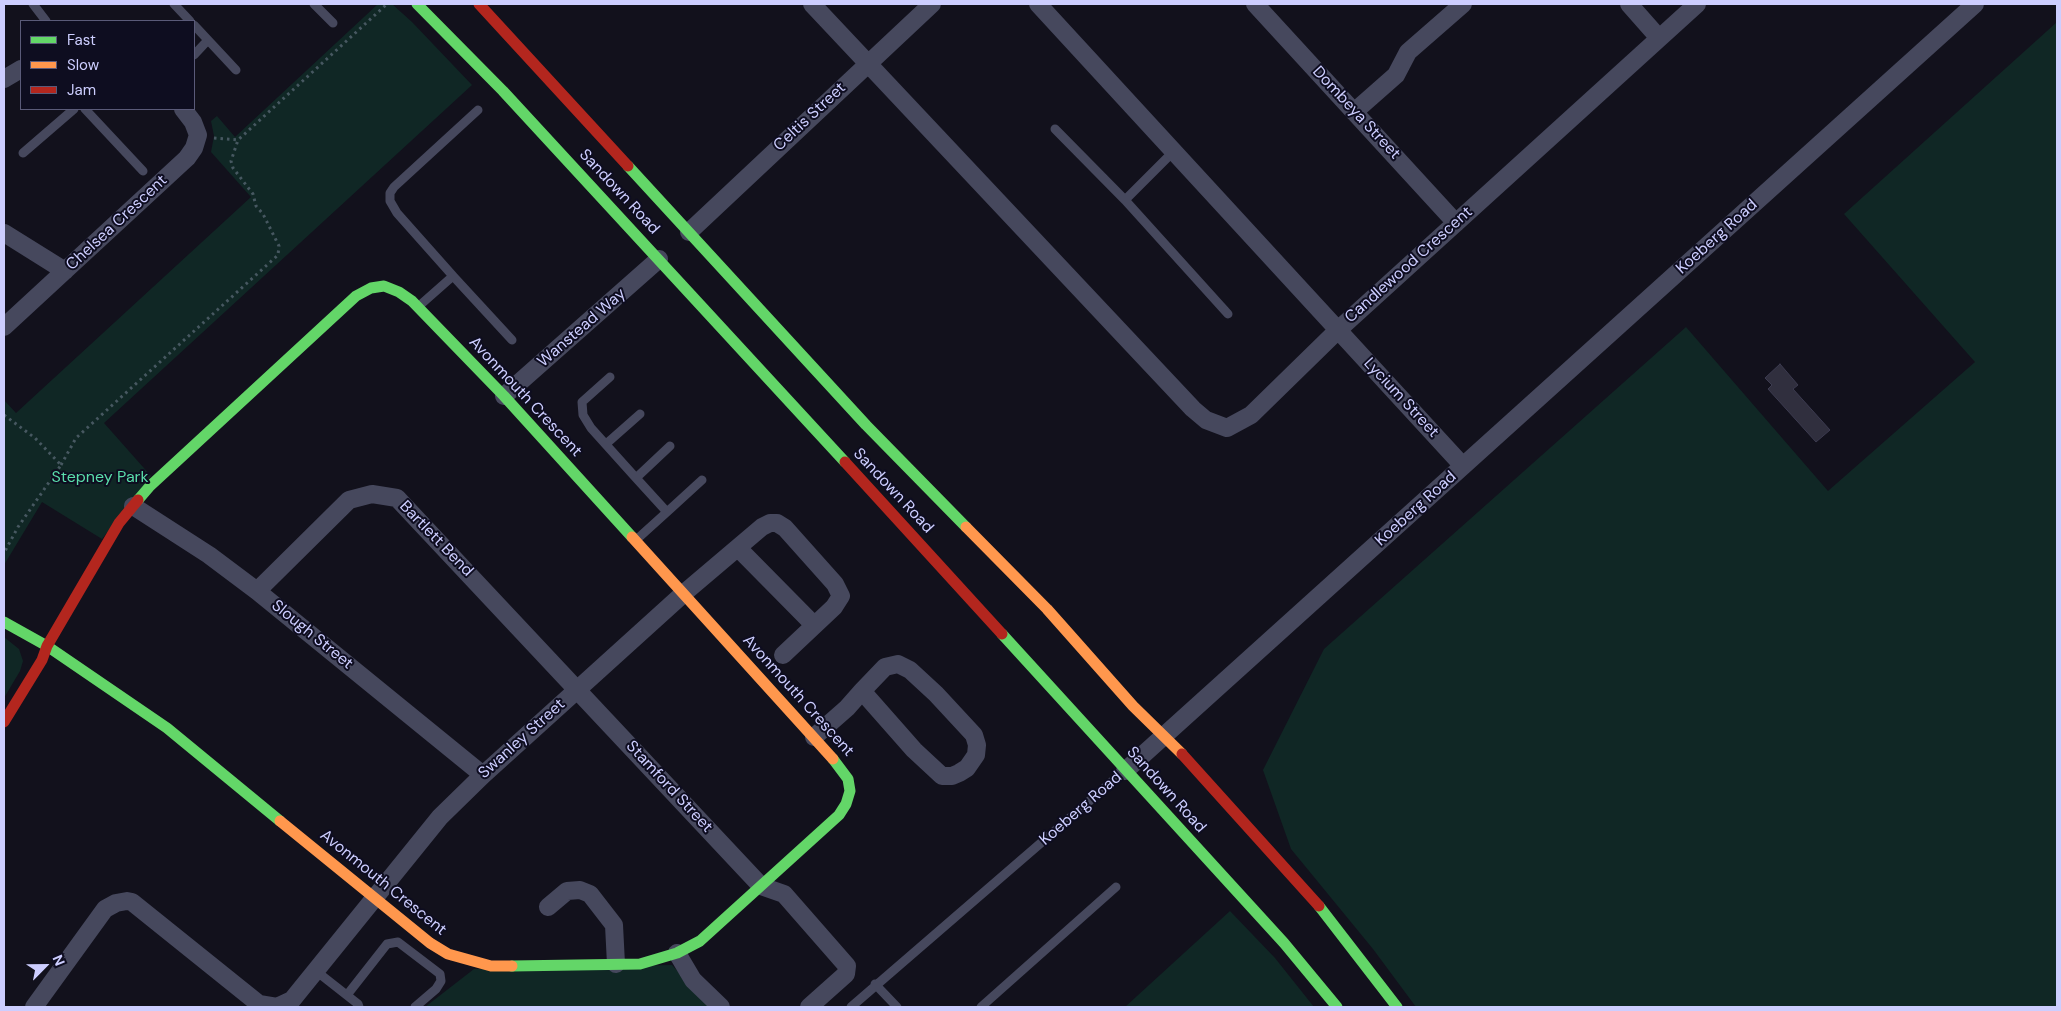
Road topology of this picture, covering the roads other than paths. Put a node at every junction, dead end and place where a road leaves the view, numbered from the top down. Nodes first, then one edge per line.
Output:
1 (33, 4) edge
2 (174, 4) edge
3 (314, 4) edge
4 (417, 4) edge
5 (479, 4) edge
6 (812, 4) edge
7 (932, 4) edge
8 (1038, 4) edge
9 (1255, 4) edge
10 (1463, 4) edge
11 (1629, 4) edge
12 (1697, 4) edge
13 (1975, 4) edge
14 (45, 20) edge
15 (189, 20) edge
16 (333, 23) dead end
17 (195, 26) edge
18 (1659, 38) junction
19 (208, 40) junction
20 (195, 54) edge
21 (867, 63) junction
22 (20, 70) edge
23 (236, 70) dead end
24 (4, 78) edge
25 (73, 110) edge
26 (86, 110) edge
27 (184, 110) edge
28 (478, 110) dead end
29 (1354, 112) junction
30 (1055, 129) dead end
31 (1174, 151) junction
32 (23, 153) dead end
33 (143, 171) dead end
34 (1125, 200) junction
35 (1456, 223) junction
36 (689, 232) junction
37 (4, 233) edge
38 (659, 259) junction
39 (65, 271) junction
40 (453, 276) junction
41 (418, 308) junction
42 (1228, 314) dead end
43 (4, 327) edge
44 (1338, 330) junction
45 (512, 340) dead end
46 (610, 377) dead end
47 (504, 396) junction
48 (640, 414) dead end
49 (606, 444) junction
50 (670, 446) dead end
51 (1463, 466) junction
52 (636, 478) junction
53 (702, 480) dead end
54 (133, 506) junction
55 (667, 512) junction
56 (636, 540) junction
57 (738, 548) junction
58 (257, 591) junction
59 (682, 594) junction
60 (4, 622) edge
61 (814, 625) junction
62 (47, 646) junction
63 (783, 655) dead end
64 (578, 688) junction
65 (862, 691) junction
66 (4, 722) edge
67 (1165, 736) junction
68 (814, 737) junction
69 (1125, 771) junction
70 (483, 775) junction
71 (761, 886) junction
72 (1116, 887) dead end
73 (375, 898) junction
74 (548, 907) dead end
75 (677, 953) junction
76 (616, 964) junction
77 (316, 971) junction
78 (875, 984) junction
79 (347, 995) junction
80 (38, 1006) edge
81 (359, 1007) edge
82 (415, 1007) edge
83 (720, 1007) edge
84 (809, 1007) edge
85 (851, 1007) edge
86 (898, 1007) edge
87 (981, 1007) edge
88 (1337, 1007) edge
89 (1398, 1007) edge

1 - 14 lane
2 - 15 lane
3 - 16 lane
4 - 38 main road, Sandown Road
5 - 36 main road, Sandown Road
6 - 21 street
7 - 21 street, Celtis Street
8 - 31 street, Candlewood Crescent
9 - 29 street, Dombeya Street
10 - 29 street
11 - 18 street
12 - 18 street, Candlewood Crescent
13 - 51 street, Koeberg Road
17 - 19 lane
18 - 35 street, Candlewood Crescent
19 - 20 lane
19 - 23 lane
21 - 36 street, Celtis Street
21 - 44 street
22 - 24 street
25 - 32 lane
26 - 33 lane
27 - 39 street, Chelsea Crescent
28 - 40 lane
29 - 35 street, Dombeya Street
30 - 34 lane
31 - 34 lane
31 - 44 street, Candlewood Crescent
34 - 42 lane
35 - 44 street, Candlewood Crescent
36 - 67 main road, Sandown Road
37 - 39 street
38 - 47 street, Wanstead Way
38 - 69 main road, Sandown Road
39 - 43 street, Chelsea Crescent
40 - 41 lane
40 - 45 lane
41 - 47 main road, Avonmouth Crescent
41 - 54 main road, Avonmouth Crescent
44 - 51 street, Lycium Street
46 - 49 lane
47 - 56 main road, Avonmouth Crescent
48 - 49 lane
49 - 52 lane
50 - 52 lane
51 - 67 street, Koeberg Road
52 - 55 lane
53 - 55 lane
54 - 58 street, Slough Street
54 - 62 main road, Avonmouth Crescent
55 - 56 lane
56 - 59 main road, Avonmouth Crescent
57 - 59 street, Swanley Street
57 - 61 street
57 - 61 street, Swanley Street
58 - 64 street, Bartlett Bend
58 - 70 street, Slough Street
59 - 64 street, Swanley Street
59 - 68 main road, Avonmouth Crescent
60 - 62 main road
61 - 63 street, Swanley Street
62 - 66 main road
62 - 73 main road, Avonmouth Crescent
64 - 70 street, Swanley Street
64 - 71 street, Stamford Street
65 - 65 street
65 - 68 street
67 - 69 street, Koeberg Road
67 - 89 main road, Sandown Road
68 - 71 main road, Avonmouth Crescent
69 - 78 lane, Koeberg Road
69 - 88 main road, Sandown Road
70 - 73 street, Swanley Street
71 - 75 main road, Avonmouth Crescent
71 - 84 street
72 - 87 lane
73 - 76 main road, Avonmouth Crescent
73 - 77 street, Swanley Street
74 - 76 street
75 - 76 main road, Avonmouth Crescent
75 - 83 street
77 - 79 lane
77 - 80 street, Swanley Street
78 - 85 lane, Koeberg Road
78 - 86 lane
79 - 81 lane
79 - 82 lane

